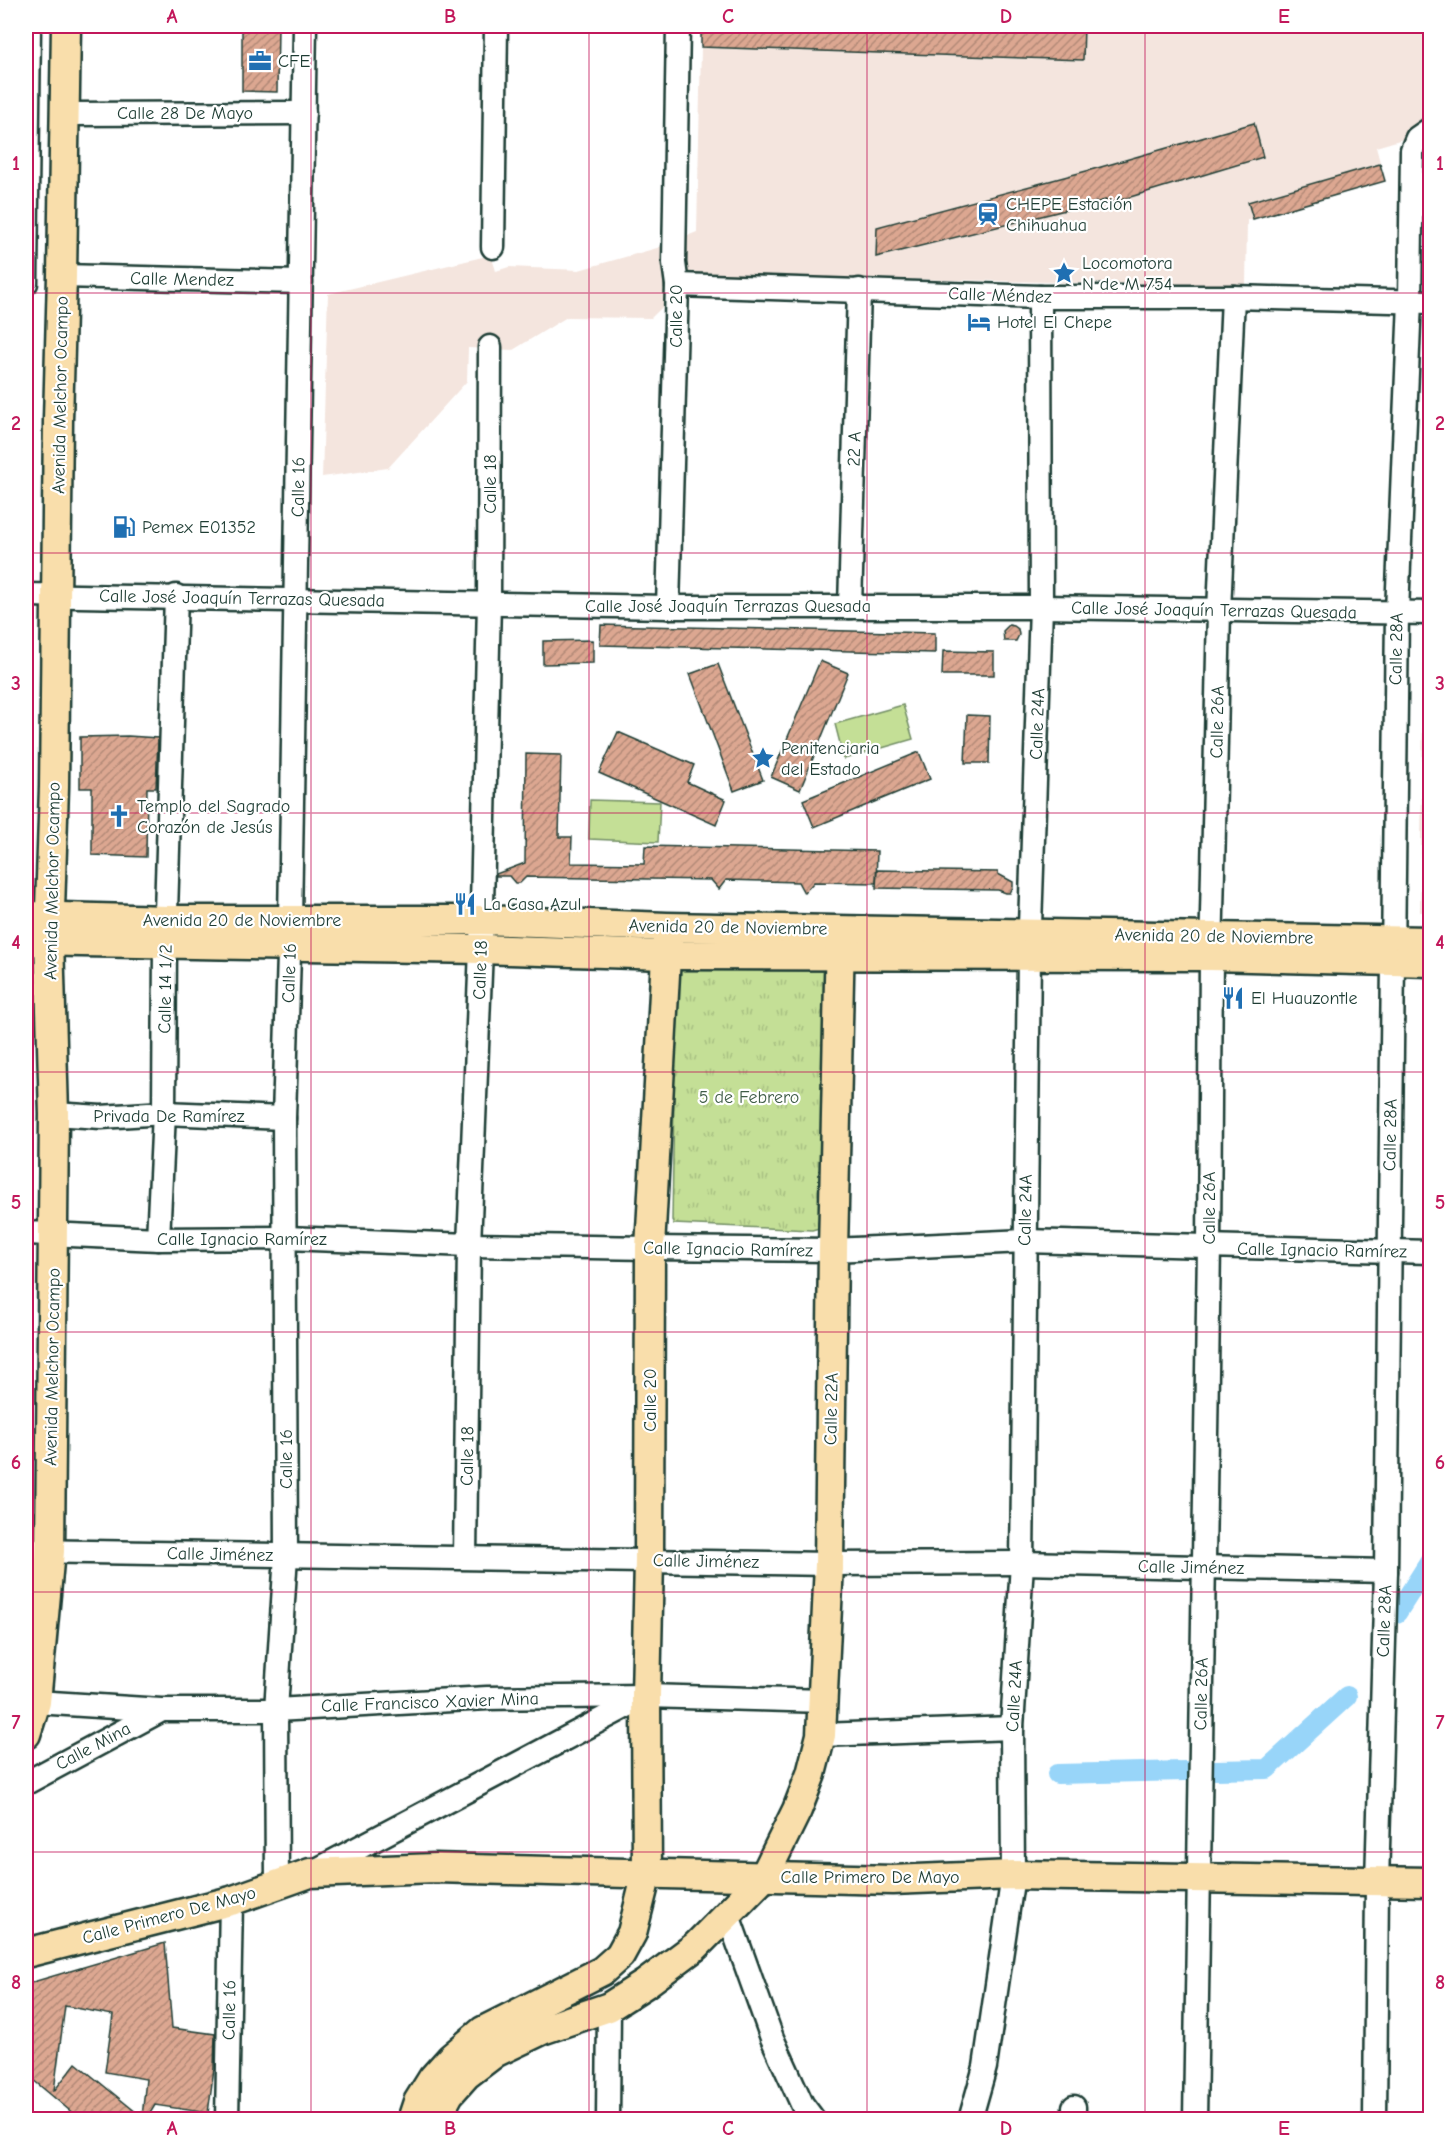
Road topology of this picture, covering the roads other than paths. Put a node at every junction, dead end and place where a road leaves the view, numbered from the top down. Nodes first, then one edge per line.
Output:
1 (29, 26) edge
2 (66, 26) edge
3 (305, 26) edge
4 (496, 26) edge
5 (678, 26) edge
6 (304, 113) junction
7 (65, 114) junction
8 (27, 116) edge
9 (1431, 129) edge
10 (493, 247) dead end
11 (62, 276) junction
12 (26, 280) edge
13 (301, 282) junction
14 (677, 285) junction
15 (859, 290) junction
16 (1040, 297) junction
17 (1233, 297) junction
18 (1420, 302) edge
19 (490, 347) dead end
20 (57, 594) junction
21 (26, 595) edge
22 (176, 596) junction
23 (295, 600) junction
24 (489, 602) junction
25 (668, 607) junction
26 (850, 607) junction
27 (1041, 607) junction
28 (1219, 611) junction
29 (1397, 612) junction
30 (1431, 613) edge
31 (482, 920) junction
32 (667, 927) junction
33 (38, 929) edge
34 (166, 932) junction
35 (290, 933) junction
36 (1431, 941) edge
37 (840, 942) junction
38 (1030, 944) junction
39 (1212, 946) junction
40 (481, 949) junction
41 (1392, 951) junction
42 (666, 955) junction
43 (1431, 962) edge
44 (164, 1113) junction
45 (54, 1114) junction
46 (284, 1118) junction
47 (26, 1233) edge
48 (54, 1234) junction
49 (286, 1238) junction
50 (158, 1239) junction
51 (1025, 1241) junction
52 (469, 1245) junction
53 (1209, 1247) junction
54 (650, 1248) junction
55 (833, 1250) junction
56 (1389, 1251) junction
57 (1431, 1252) edge
58 (38, 1551) edge
59 (286, 1556) junction
60 (465, 1557) junction
61 (649, 1560) junction
62 (1022, 1563) junction
63 (829, 1564) junction
64 (1203, 1567) junction
65 (1386, 1570) junction
66 (646, 1696) junction
67 (824, 1701) junction
68 (36, 1702) junction
69 (161, 1710) junction
70 (276, 1710) junction
71 (1012, 1728) junction
72 (26, 1734) edge
73 (821, 1735) junction
74 (26, 1783) edge
75 (310, 1873) junction
76 (647, 1873) junction
77 (1013, 1875) junction
78 (764, 1877) junction
79 (1198, 1877) junction
80 (1377, 1882) junction
81 (1431, 1882) edge
82 (277, 1884) junction
83 (231, 1901) junction
84 (728, 1915) junction
85 (26, 1953) edge
86 (609, 2007) junction
87 (806, 2114) edge
88 (227, 2120) edge
89 (412, 2120) edge
90 (435, 2120) edge
91 (608, 2120) edge
92 (970, 2120) edge
93 (1195, 2120) edge
94 (1375, 2120) edge

1 - 8 street
2 - 7 main road, Avenida Melchor Ocampo
3 - 6 street, Calle 16
4 - 10 street
5 - 14 street, Calle 20
6 - 7 street, Calle 28 De Mayo
6 - 13 street, Calle 16
7 - 11 main road, Avenida Melchor Ocampo
8 - 12 street
9 - 18 street, Calle 28A
11 - 13 street, Calle Mendez
11 - 20 main road, Avenida Melchor Ocampo
13 - 23 street, Calle 16
14 - 15 street, Calle Méndez
14 - 25 street, Calle 20
15 - 16 street, Calle Méndez
15 - 26 street, 22 A
16 - 17 street, Calle Méndez
16 - 27 street, Calle 24A
17 - 18 street, Calle Méndez
17 - 28 street, Calle 26A
18 - 29 street, Calle 28A
19 - 24 street, Calle 18
20 - 21 street, Calle José Joaquín Terrazas Quesada
20 - 22 street, Calle José Joaquín Terrazas Quesada
20 - 33 main road, Avenida Melchor Ocampo
22 - 23 street, Calle José Joaquín Terrazas Quesada
22 - 34 street, Calle 14 1/2
23 - 24 street, Calle José Joaquín Terrazas Quesada
23 - 35 street, Calle 16
24 - 25 street, Calle José Joaquín Terrazas Quesada
24 - 31 street, Calle 18
25 - 26 street, Calle José Joaquín Terrazas Quesada
26 - 27 street, Calle José Joaquín Terrazas Quesada
27 - 28 street, Calle José Joaquín Terrazas Quesada
27 - 38 street, Calle 24A
28 - 29 street, Calle José Joaquín Terrazas Quesada
28 - 39 street, Calle 26A
29 - 30 street, Calle José Joaquín Terrazas Quesada
29 - 41 street, Calle 28A
31 - 32 main road, Avenida 20 de Noviembre
31 - 35 main road, Avenida 20 de Noviembre
31 - 40 street, Calle 18
32 - 37 main road, Avenida 20 de Noviembre
32 - 42 main road, Calle 20
33 - 34 main road, Avenida 20 de Noviembre
33 - 45 main road, Avenida Melchor Ocampo
34 - 35 main road, Avenida 20 de Noviembre
34 - 44 street, Calle 14 1/2
35 - 40 main road, Avenida 20 de Noviembre
35 - 46 street, Calle 16
36 - 41 main road, Avenida 20 de Noviembre
37 - 38 main road, Avenida 20 de Noviembre
37 - 42 main road, Avenida 20 de Noviembre
37 - 55 main road, Calle 22A
38 - 39 main road, Avenida 20 de Noviembre
38 - 51 street, Calle 24A
39 - 41 main road, Avenida 20 de Noviembre
39 - 53 street, Calle 26A
40 - 42 main road, Avenida 20 de Noviembre
40 - 52 street, Calle 18
41 - 43 main road, Avenida 20 de Noviembre
41 - 56 street, Calle 28A
42 - 54 main road, Calle 20
44 - 45 street, Privada De Ramírez
44 - 46 street, Privada De Ramírez
44 - 50 street, Calle 14 1/2
45 - 48 main road, Avenida Melchor Ocampo
46 - 49 street, Calle 16
47 - 48 street, Calle Ignacio Ramírez
48 - 50 street, Calle Ignacio Ramírez
48 - 58 main road, Avenida Melchor Ocampo
49 - 50 street, Calle Ignacio Ramírez
49 - 52 street, Calle Ignacio Ramírez
49 - 59 street, Calle 16
51 - 53 street, Calle Ignacio Ramírez
51 - 55 street, Calle Ignacio Ramírez
51 - 62 street, Calle 24A
52 - 54 street, Calle Ignacio Ramírez
52 - 60 street, Calle 18
53 - 56 street, Calle Ignacio Ramírez
53 - 64 street, Calle 26A
54 - 55 street, Calle Ignacio Ramírez
54 - 61 main road, Calle 20
55 - 63 main road, Calle 22A
56 - 57 street, Calle Ignacio Ramírez
56 - 65 street, Calle 28A
58 - 59 street, Calle Jiménez
58 - 68 main road, Avenida Melchor Ocampo
59 - 60 street, Calle Jiménez
59 - 70 street, Calle 16
60 - 61 street, Calle Jiménez
61 - 63 street, Calle Jiménez
61 - 66 main road, Calle 20
62 - 63 street, Calle Jiménez
62 - 64 street, Calle Jiménez
62 - 71 street, Calle 24A
63 - 67 main road, Calle 22A
64 - 65 street, Calle Jiménez
64 - 79 street, Calle 26A
65 - 80 street, Calle 28A
66 - 67 street, Calle Francisco Xavier Mina
66 - 70 street, Calle Francisco Xavier Mina
66 - 75 street, Calle Primero De Mayo
66 - 76 main road, Calle 20
67 - 73 main road, Calle 22A
68 - 69 street, Calle Francisco Xavier Mina
68 - 72 main road, Avenida Melchor Ocampo
69 - 70 street, Calle Francisco Xavier Mina
69 - 74 street, Calle Mina
70 - 82 street, Calle 16
71 - 73 street
71 - 77 street, Calle 24A
73 - 78 main road, Calle 22A
75 - 76 main road, Calle Primero De Mayo
75 - 82 main road, Calle Primero De Mayo
76 - 78 main road, Calle Primero De Mayo
76 - 89 main road, Calle 20
77 - 78 main road, Calle Primero De Mayo
77 - 79 main road, Calle Primero De Mayo
77 - 92 street, Calle 24A
78 - 84 main road, Calle 22A
79 - 80 main road, Calle Primero De Mayo
79 - 93 street, Calle 26A
80 - 81 main road, Calle Primero De Mayo
80 - 94 street, Calle 28A
82 - 83 main road, Calle Primero De Mayo
83 - 85 main road, Calle Primero De Mayo
83 - 88 street, Calle 16
84 - 86 main road, Calle 22A
84 - 87 street
86 - 90 main road, Calle 22A
86 - 91 street

